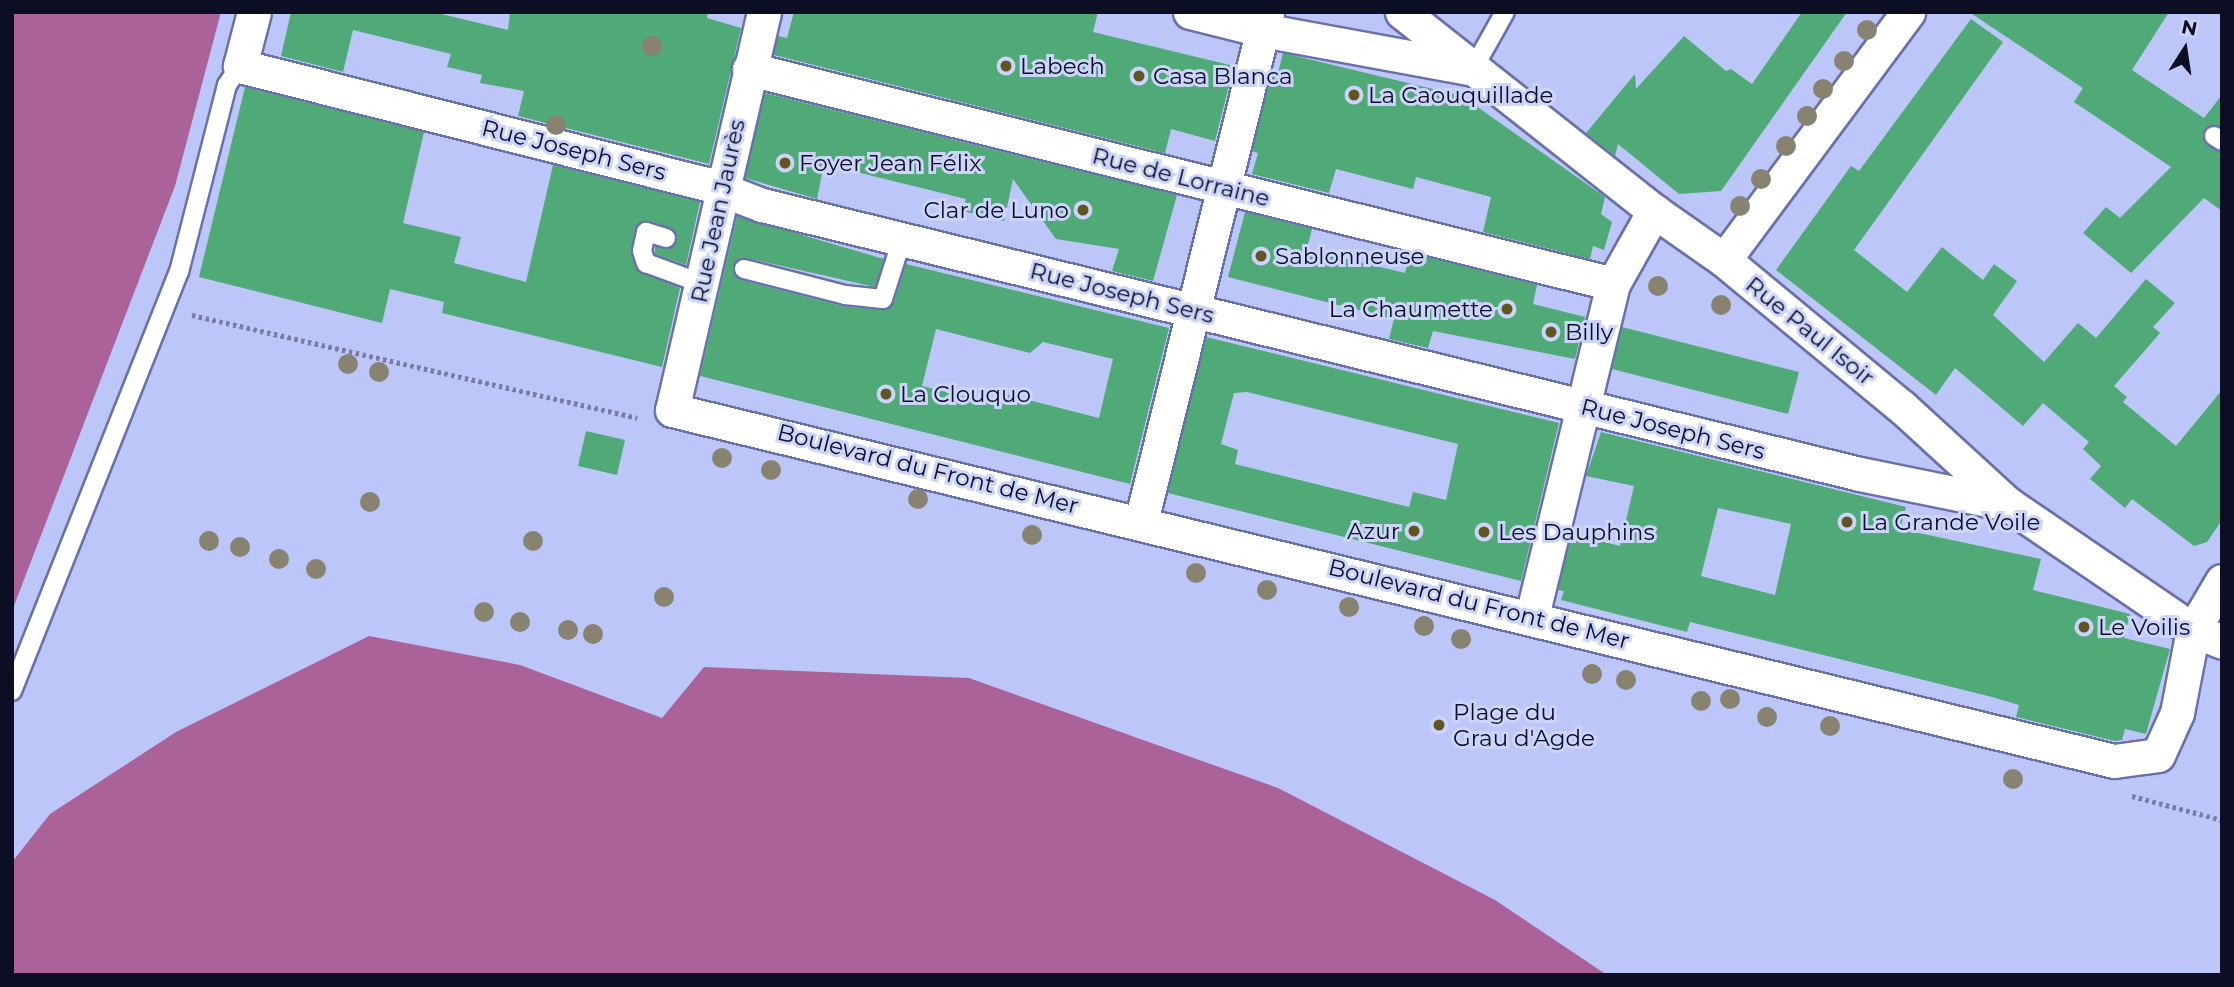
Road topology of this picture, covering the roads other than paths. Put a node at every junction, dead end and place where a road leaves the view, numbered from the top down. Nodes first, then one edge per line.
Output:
1 (254, 12) edge
2 (764, 12) edge
3 (1190, 12) edge
4 (1402, 12) edge
5 (1505, 12) edge
6 (1908, 12) edge
7 (1264, 21) edge
8 (240, 66) junction
9 (749, 69) junction
10 (1473, 69) junction
11 (1224, 188) junction
12 (722, 190) junction
13 (1654, 211) junction
14 (666, 238) dead end
15 (902, 239) junction
16 (1724, 260) junction
17 (744, 269) dead end
18 (703, 284) junction
19 (1613, 284) junction
20 (1194, 311) junction
21 (1583, 407) junction
22 (672, 410) joint
23 (2008, 503) junction
24 (1141, 522) junction
25 (2222, 582) edge
26 (1532, 616) junction
27 (2207, 636) edge
28 (12, 691) edge

1 - 8 street
2 - 9 street, Rue Jean Jaurès
3 - 7 street
4 - 10 street, Rue Paul Isoir
5 - 10 lane
6 - 16 street
7 - 10 street
7 - 11 street
8 - 12 street, Rue Joseph Sers
8 - 28 lane
9 - 11 street, Rue de Lorraine
9 - 12 street, Rue Jean Jaurès
10 - 13 street, Rue Paul Isoir
11 - 19 street, Rue de Lorraine
11 - 20 street
12 - 15 street, Rue Joseph Sers
12 - 18 street, Rue Jean Jaurès
13 - 16 street, Rue Paul Isoir
13 - 19 street
14 - 18 lane
15 - 17 lane
15 - 20 street, Rue Joseph Sers
16 - 23 street, Rue Paul Isoir
18 - 22 street, Rue Jean Jaurès
19 - 21 street
20 - 21 street, Rue Joseph Sers
20 - 24 street
21 - 23 street, Rue Joseph Sers
21 - 26 street
22 - 24 street, Boulevard du Front de Mer
23 - 27 street, Rue Paul Isoir
24 - 26 street, Boulevard du Front de Mer
25 - 27 street
26 - 27 street, Boulevard du Front de Mer

